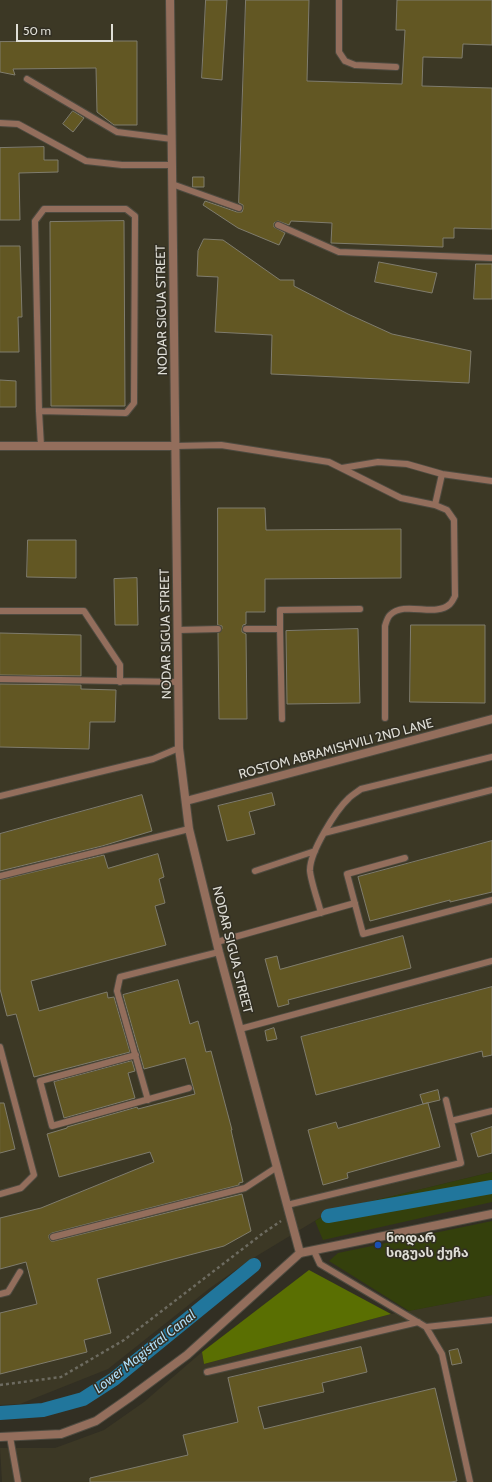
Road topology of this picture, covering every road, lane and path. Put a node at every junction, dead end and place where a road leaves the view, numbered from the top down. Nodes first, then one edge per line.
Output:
1 (170, 0) edge
2 (339, 0) edge
3 (396, 67) dead end
4 (27, 79) dead end
5 (0, 123) edge
6 (172, 139) junction
7 (172, 165) junction
8 (172, 184) junction
9 (239, 208) dead end
10 (278, 225) dead end
11 (492, 258) edge
12 (39, 411) junction
13 (0, 446) edge
14 (41, 446) junction
15 (175, 446) junction
16 (342, 468) junction
17 (442, 474) junction
18 (492, 481) edge
19 (435, 505) junction
20 (360, 609) dead end
21 (0, 611) edge
22 (246, 629) dead end
23 (280, 629) junction
24 (178, 630) junction
25 (218, 630) dead end
26 (0, 679) edge
27 (120, 682) junction
28 (178, 682) junction
29 (385, 718) dead end
30 (282, 719) dead end
31 (492, 719) edge
32 (179, 748) junction
33 (492, 758) edge
34 (492, 790) edge
35 (0, 796) edge
36 (186, 801) junction
37 (189, 829) junction
38 (324, 833) junction
39 (315, 851) junction
40 (405, 858) dead end
41 (255, 871) dead end
42 (0, 876) edge
43 (492, 900) edge
44 (355, 903) junction
45 (321, 913) junction
46 (216, 942) junction
47 (219, 952) junction
48 (492, 961) edge
49 (240, 1029) junction
50 (0, 1047) edge
51 (136, 1055) junction
52 (189, 1088) dead end
53 (148, 1100) junction
54 (446, 1100) dead end
55 (492, 1111) edge
56 (451, 1121) junction
57 (277, 1166) junction
58 (0, 1194) edge
59 (287, 1205) junction
60 (492, 1214) edge
61 (290, 1216) junction
62 (53, 1237) dead end
63 (314, 1251) junction
64 (300, 1253) junction
65 (20, 1272) dead end
66 (0, 1294) edge
67 (492, 1320) edge
68 (418, 1322) junction
69 (426, 1327) junction
70 (207, 1372) dead end
71 (0, 1385) edge
72 (0, 1437) edge
73 (10, 1437) junction
74 (18, 1482) edge
75 (470, 1482) edge

1 - 6 street, NODAR SIGUA STREET
2 - 3 lane
4 - 6 lane
5 - 7 lane
6 - 7 street, NODAR SIGUA STREET
7 - 8 street, NODAR SIGUA STREET
8 - 9 lane
8 - 15 street, NODAR SIGUA STREET
10 - 11 lane
12 - 12 lane
12 - 14 lane
13 - 14 street
14 - 15 street
15 - 16 lane
15 - 24 street, NODAR SIGUA STREET
16 - 17 lane
16 - 19 lane
17 - 18 lane
17 - 19 lane
19 - 29 lane
20 - 23 lane
21 - 27 lane
22 - 23 lane
23 - 30 lane
24 - 25 lane
24 - 28 street, NODAR SIGUA STREET
26 - 27 lane
27 - 28 lane
28 - 32 street, NODAR SIGUA STREET
31 - 36 street, ROSTOM ABRAMISHVILI 2ND LANE
32 - 35 lane
32 - 36 street, NODAR SIGUA STREET
33 - 38 lane
34 - 38 lane
36 - 37 street, NODAR SIGUA STREET
37 - 42 lane
37 - 46 street, NODAR SIGUA STREET
38 - 39 lane
39 - 41 lane
39 - 45 lane
40 - 44 lane
43 - 44 lane
44 - 45 lane
45 - 46 lane
46 - 47 street, NODAR SIGUA STREET
47 - 49 street, NODAR SIGUA STREET
47 - 51 lane
48 - 49 lane
49 - 57 street, NODAR SIGUA STREET
50 - 58 lane
51 - 53 lane
51 - 53 lane
52 - 53 lane
54 - 56 lane
55 - 56 lane
56 - 59 lane
57 - 59 street, NODAR SIGUA STREET
57 - 62 lane
59 - 61 street, NODAR SIGUA STREET
60 - 63 street
61 - 64 street, NODAR SIGUA STREET
61 - 71 path
63 - 64 street
63 - 68 lane
64 - 73 street
65 - 66 lane
67 - 69 lane
68 - 69 lane
68 - 70 lane
69 - 75 lane
72 - 73 street
73 - 74 lane

